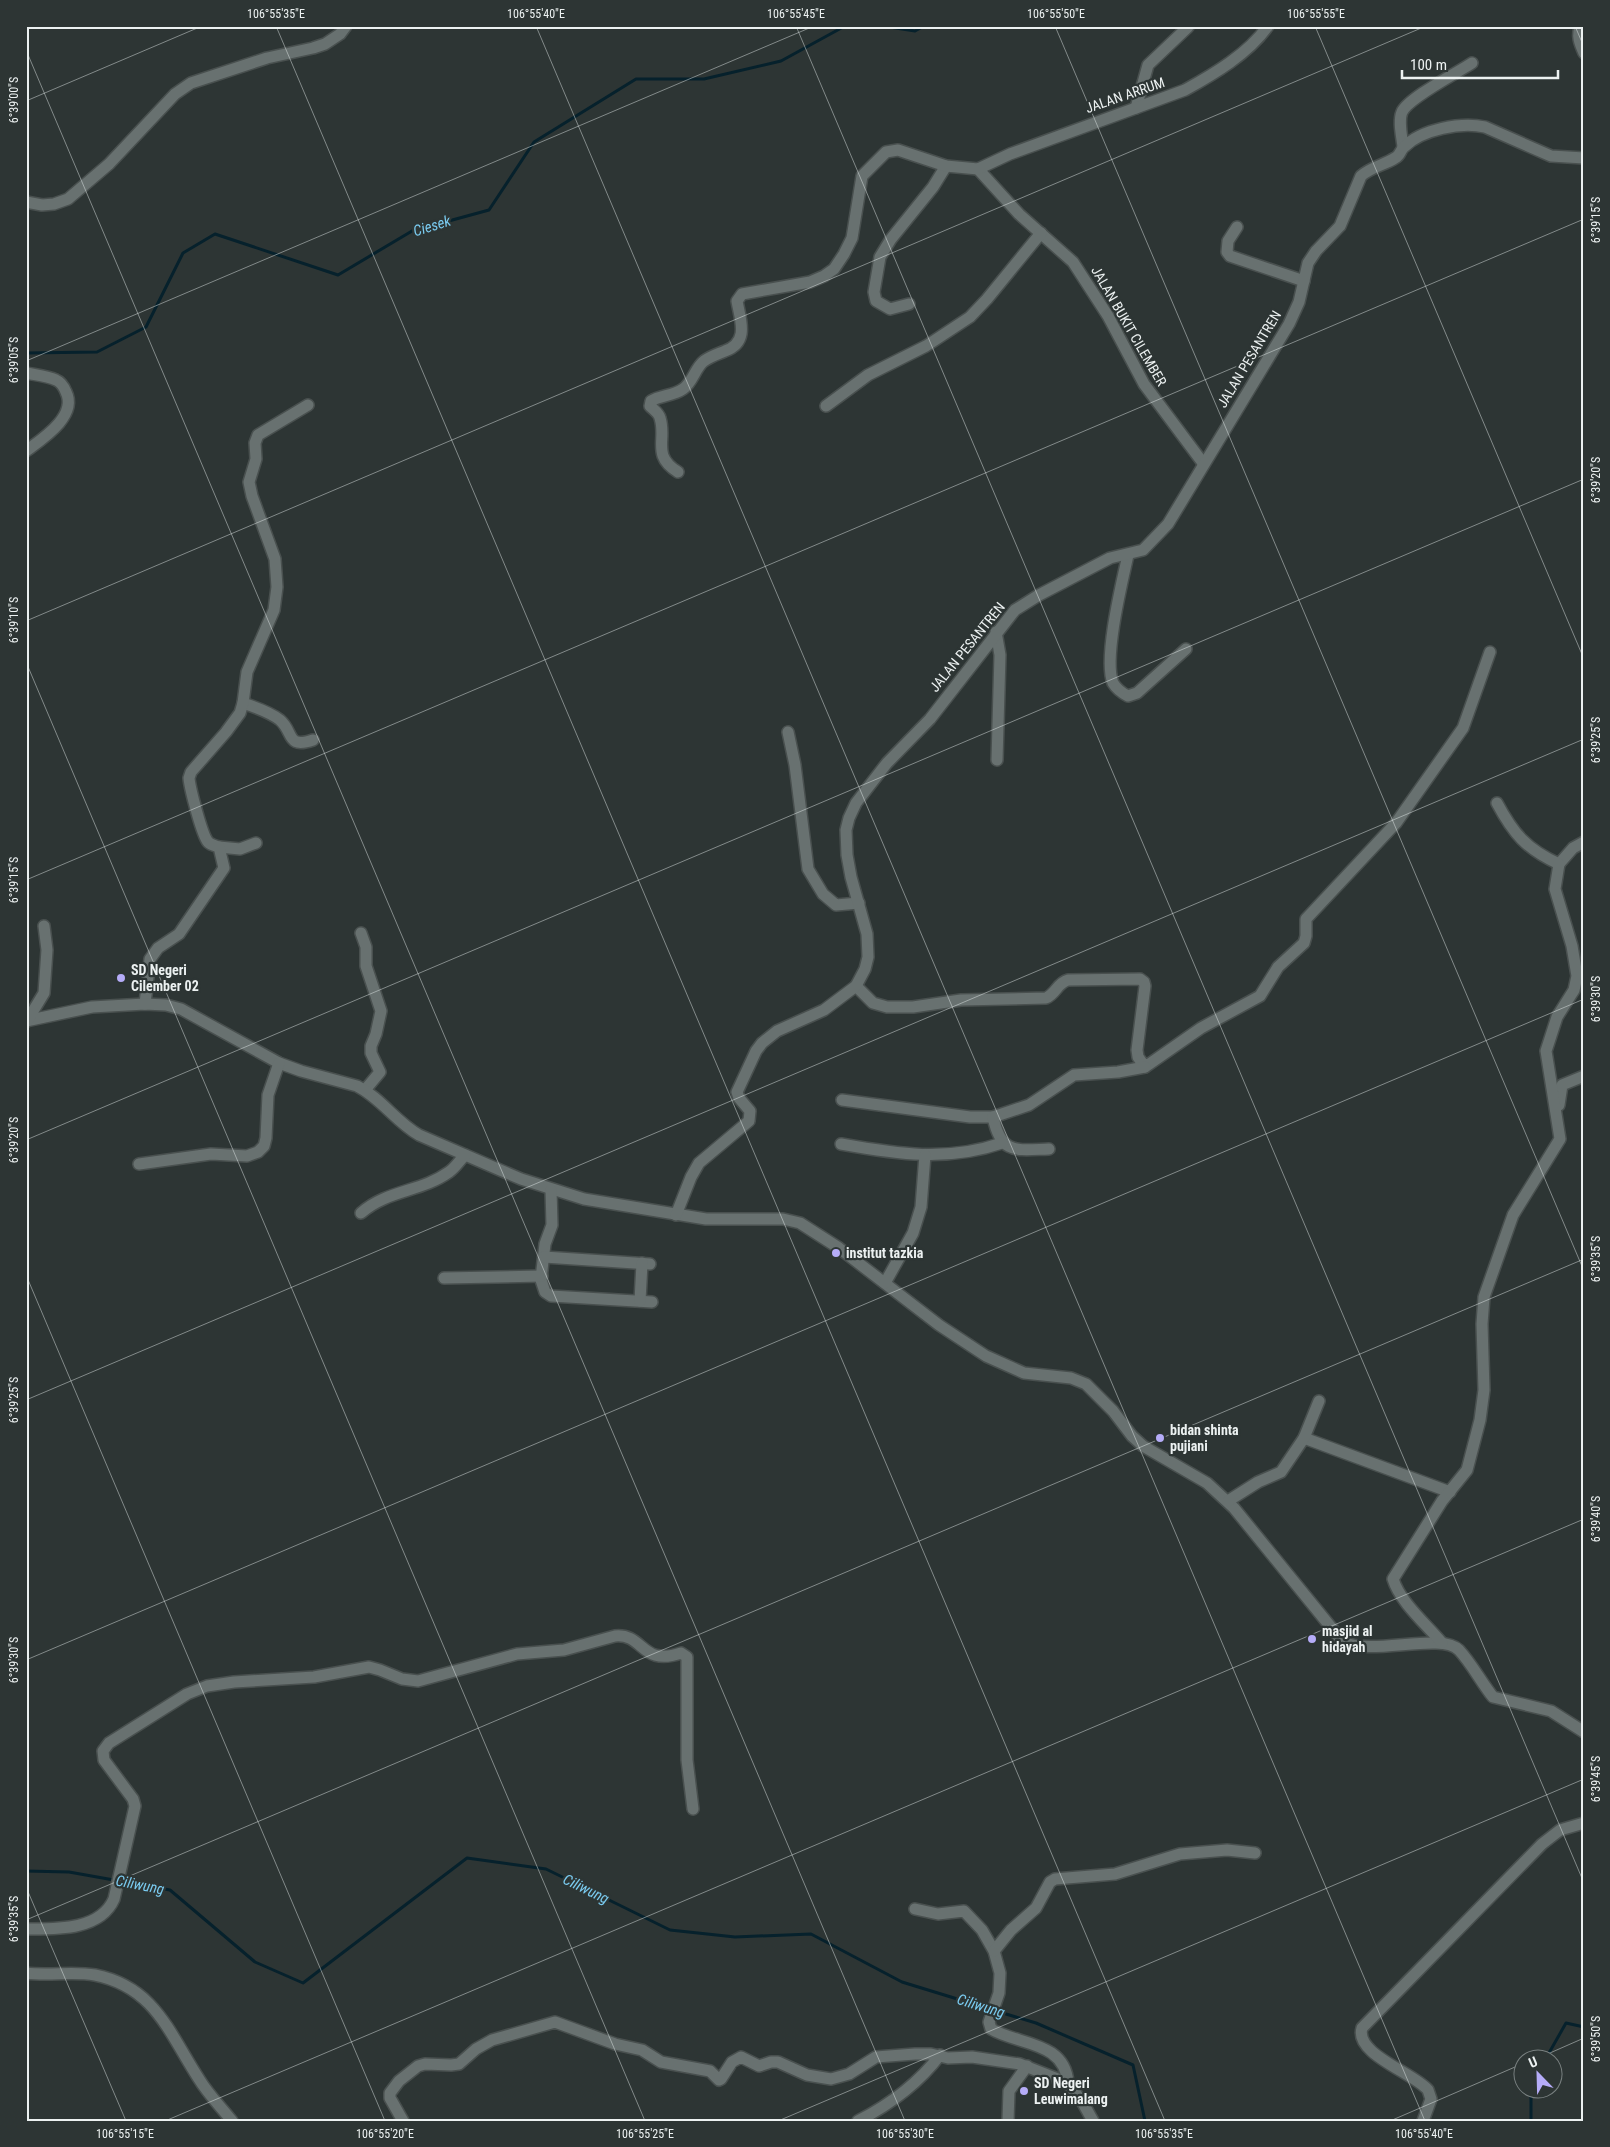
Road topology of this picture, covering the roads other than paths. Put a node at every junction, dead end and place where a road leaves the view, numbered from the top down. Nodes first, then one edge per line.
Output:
1 (346, 26) edge
2 (1268, 26) edge
3 (1581, 26) edge
4 (1188, 27) edge
5 (1584, 53) edge
6 (1472, 63) dead end
7 (1136, 108) junction
8 (1403, 147) junction
9 (1584, 158) edge
10 (946, 166) junction
11 (978, 169) junction
12 (26, 202) edge
13 (1237, 227) dead end
14 (1041, 233) junction
15 (1304, 281) junction
16 (909, 304) dead end
17 (26, 373) edge
18 (308, 405) dead end
19 (826, 406) dead end
20 (26, 451) edge
21 (1203, 463) junction
22 (678, 472) dead end
23 (1128, 555) junction
24 (996, 632) junction
25 (1186, 649) dead end
26 (1490, 652) dead end
27 (243, 703) junction
28 (788, 732) dead end
29 (313, 740) dead end
30 (996, 760) dead end
31 (1497, 803) dead end
32 (1584, 842) edge
33 (256, 843) dead end
34 (219, 847) junction
35 (1558, 864) junction
36 (858, 903) junction
37 (44, 926) dead end
38 (362, 933) dead end
39 (856, 986) junction
40 (145, 1004) junction
41 (27, 1021) edge
42 (279, 1062) junction
43 (1145, 1067) junction
44 (1584, 1076) edge
45 (365, 1090) junction
46 (842, 1100) dead end
47 (1556, 1111) junction
48 (993, 1117) junction
49 (1002, 1143) junction
50 (841, 1144) dead end
51 (1049, 1149) dead end
52 (465, 1155) junction
53 (924, 1155) junction
54 (139, 1164) dead end
55 (551, 1190) junction
56 (360, 1213) dead end
57 (676, 1215) junction
58 (544, 1257) junction
59 (542, 1276) junction
60 (444, 1278) dead end
61 (885, 1283) junction
62 (1319, 1401) dead end
63 (1304, 1438) junction
64 (1450, 1492) junction
65 (1228, 1501) junction
66 (1442, 1643) junction
67 (1584, 1732) edge
68 (693, 1809) dead end
69 (1584, 1823) edge
70 (1255, 1853) dead end
71 (915, 1909) dead end
72 (26, 1929) edge
73 (994, 1950) junction
74 (26, 1973) edge
75 (940, 2056) junction
76 (1027, 2066) junction
77 (1068, 2083) junction
78 (232, 2121) edge
79 (403, 2121) edge
80 (858, 2121) edge
81 (1008, 2121) edge
82 (1093, 2121) edge
83 (1423, 2121) edge

1 - 12 street
2 - 7 street, JALAN ARRUM
3 - 5 street
4 - 7 street
6 - 8 street
7 - 11 street, JALAN ARRUM
8 - 9 street, JALAN PESANTREN
8 - 15 street, JALAN PESANTREN
10 - 11 street
10 - 16 street
10 - 22 street
11 - 14 street, JALAN BUKIT CILEMBER
13 - 15 street
14 - 19 street
14 - 21 street, JALAN BUKIT CILEMBER
15 - 21 street, JALAN PESANTREN
17 - 20 street
18 - 27 street
21 - 23 street, JALAN PESANTREN
23 - 24 street, JALAN PESANTREN
23 - 25 street
24 - 30 street
24 - 36 street, JALAN PESANTREN
26 - 43 street
27 - 29 street
27 - 34 street
28 - 36 street
31 - 35 street
32 - 35 street
33 - 34 street
34 - 40 street
35 - 47 street
36 - 39 street, JALAN PESANTREN
37 - 41 street
38 - 45 street
39 - 43 street
39 - 57 street
40 - 41 street
40 - 42 street
42 - 45 street
42 - 54 street
43 - 48 street
44 - 47 street
45 - 52 street
46 - 48 street
47 - 64 street
48 - 49 street
49 - 51 street
49 - 53 street
50 - 53 street
52 - 55 street
52 - 56 street
53 - 61 street
55 - 57 street
55 - 58 street
57 - 61 street
58 - 59 street
58 - 59 street
59 - 60 street
61 - 65 street
62 - 63 street
63 - 64 street
63 - 65 street
64 - 66 street
65 - 66 street
66 - 67 street
68 - 72 street
69 - 83 street
70 - 73 street
71 - 73 street
73 - 77 street
74 - 78 street
75 - 76 street
75 - 79 street
75 - 80 street
76 - 77 street
76 - 81 street
77 - 82 street

